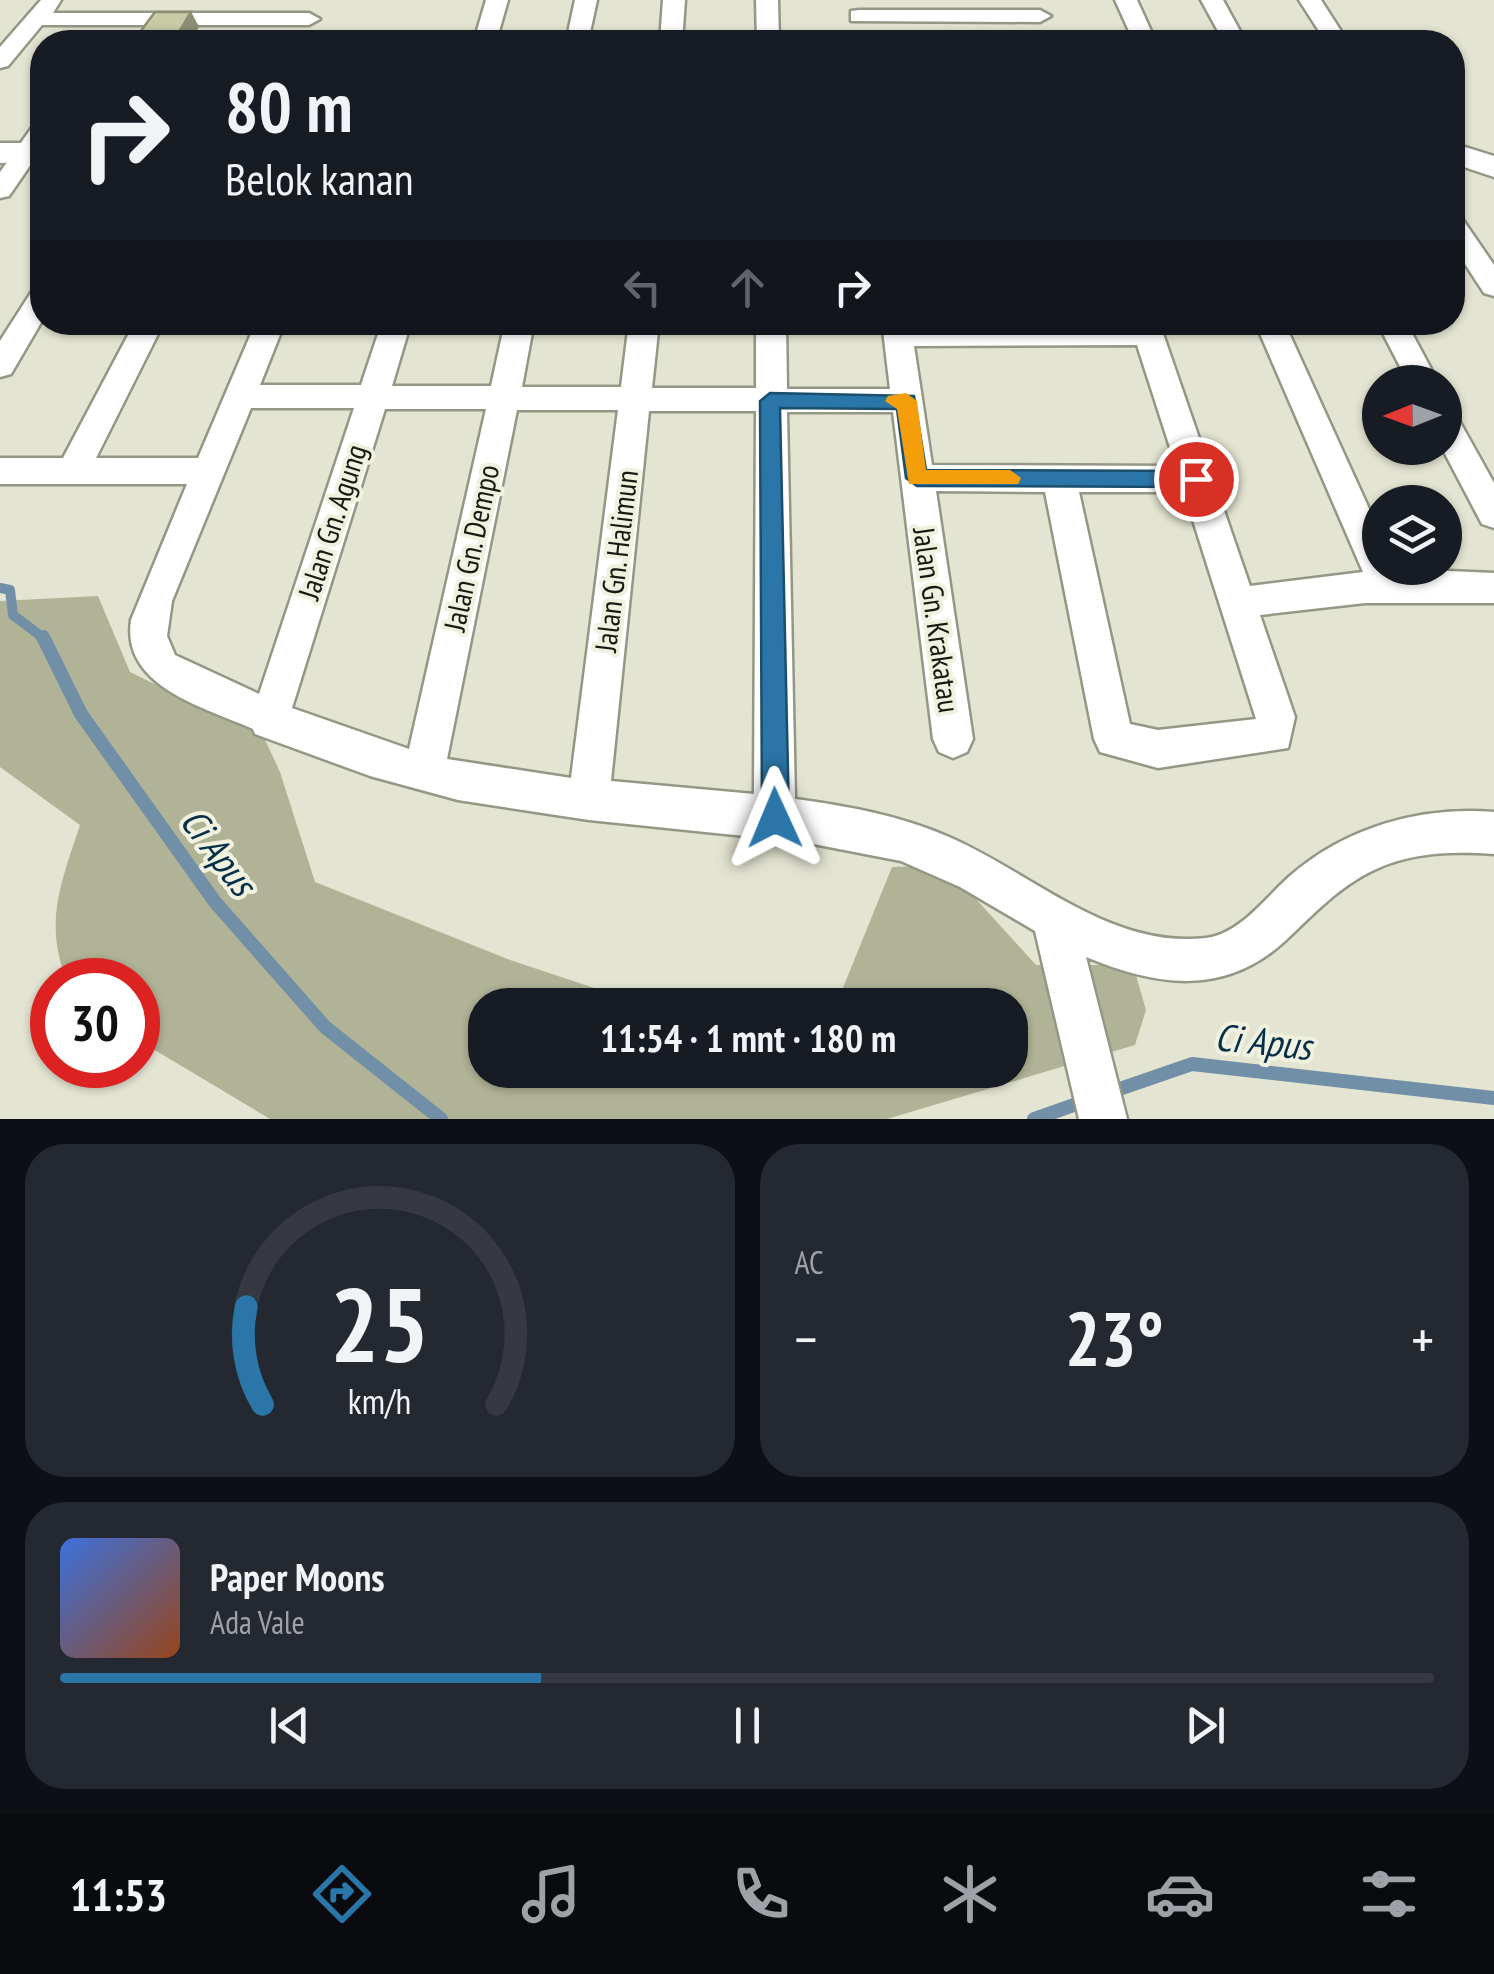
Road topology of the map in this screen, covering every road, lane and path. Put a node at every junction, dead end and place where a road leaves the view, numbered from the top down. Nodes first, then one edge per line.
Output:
1 (52, 0) edge
2 (139, 0) edge
3 (497, 0) edge
4 (586, 0) edge
5 (674, 0) edge
6 (767, 0) edge
7 (1126, 0) edge
8 (1212, 0) edge
9 (1310, 0) edge
10 (858, 8) edge
11 (950, 8) edge
12 (1037, 8) edge
13 (222, 10) edge
14 (314, 10) edge
15 (36, 19) junction
16 (125, 19) junction
17 (117, 30) edge
18 (488, 30) edge
19 (580, 30) edge
20 (672, 30) edge
21 (768, 30) edge
22 (1140, 30) edge
23 (1228, 30) edge
24 (1329, 30) edge
25 (0, 62) edge
26 (28, 147) edge
27 (1465, 157) edge
28 (1494, 168) edge
29 (0, 190) edge
30 (1465, 242) edge
31 (1494, 286) edge
32 (30, 317) edge
33 (143, 335) edge
34 (266, 335) edge
35 (393, 335) edge
36 (517, 335) edge
37 (643, 335) edge
38 (770, 335) edge
39 (898, 335) edge
40 (1148, 335) edge
41 (1276, 335) edge
42 (1398, 335) edge
43 (1414, 365) edge
44 (0, 366) edge
45 (240, 396) junction
46 (372, 398) junction
47 (504, 400) junction
48 (636, 400) junction
49 (770, 401) junction
50 (906, 401) junction
51 (1462, 455) edge
52 (0, 470) edge
53 (73, 471) junction
54 (208, 471) junction
55 (917, 478) junction
56 (1059, 478) junction
57 (1196, 479) junction
58 (1494, 514) edge
59 (1362, 531) edge
60 (1362, 585) edge
61 (1429, 585) edge
62 (1494, 588) edge
63 (1236, 604) junction
64 (1426, 606) dead end
65 (1494, 608) edge
66 (269, 721) junction
67 (953, 739) dead end
68 (424, 773) junction
69 (589, 800) junction
70 (775, 818) junction
71 (1494, 833) edge
72 (1055, 922) junction
73 (1102, 1119) edge

1 - 15 street
2 - 16 street
3 - 18 street
4 - 19 street
5 - 20 street
6 - 21 street
7 - 22 street
8 - 23 street
9 - 24 street
10 - 11 street
11 - 12 street
13 - 14 street
13 - 16 street
15 - 16 street
15 - 25 street
16 - 17 street
26 - 29 street
27 - 28 street
30 - 31 street
32 - 44 street
33 - 53 street
34 - 45 street
35 - 46 street, Jalan Gn. Agung
36 - 47 street, Jalan Gn. Dempo
37 - 48 street, Jalan Gn. Halimun
38 - 49 street
39 - 50 street, Jalan Gn. Krakatau
40 - 57 street
41 - 59 street
42 - 43 street
45 - 46 street
45 - 54 street
46 - 47 street
46 - 66 street, Jalan Gn. Agung
47 - 48 street
47 - 68 street, Jalan Gn. Dempo
48 - 49 street
48 - 69 street, Jalan Gn. Halimun
49 - 50 street
49 - 70 street
50 - 55 street, Jalan Gn. Krakatau
51 - 58 street
52 - 53 street
53 - 54 street
54 - 66 street
55 - 56 street
55 - 67 street, Jalan Gn. Krakatau
56 - 57 street
56 - 63 street
57 - 63 street
60 - 63 street
61 - 62 street
64 - 65 street
66 - 68 street
68 - 69 street
69 - 70 street
70 - 72 street
71 - 72 street
72 - 73 street

